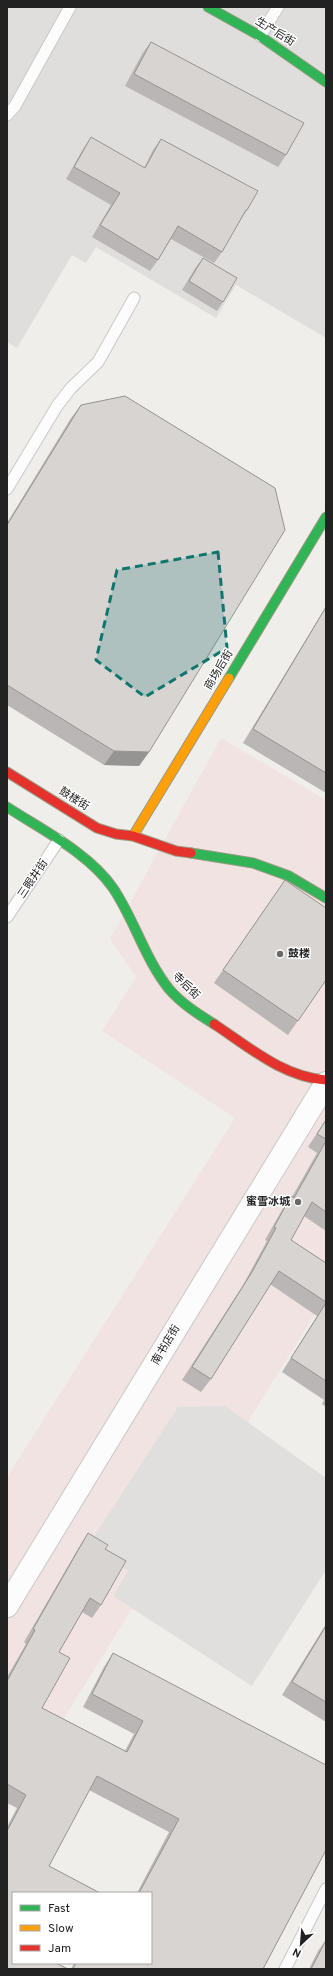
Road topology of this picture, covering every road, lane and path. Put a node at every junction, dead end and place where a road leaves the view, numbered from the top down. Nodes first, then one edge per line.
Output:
1 (70, 7) edge
2 (208, 7) edge
3 (278, 7) edge
4 (260, 36) junction
5 (326, 82) edge
6 (7, 115) edge
7 (134, 298) dead end
8 (7, 489) edge
9 (326, 517) edge
10 (7, 772) edge
11 (7, 807) edge
12 (133, 836) junction
13 (59, 840) junction
14 (326, 898) edge
15 (7, 917) edge
16 (326, 1080) edge
17 (326, 1084) edge
18 (7, 1606) edge
19 (326, 1889) edge
20 (285, 1969) edge

1 - 6 lane
2 - 4 street, 生产后街
3 - 4 lane
4 - 5 street, 生产后街
7 - 8 lane
9 - 12 street, 商场后街
10 - 12 street, 鼓楼街
11 - 13 street
12 - 14 street
13 - 15 lane, 三眼井街
13 - 16 street, 寺后街
17 - 18 street, 南书店街
19 - 20 lane

